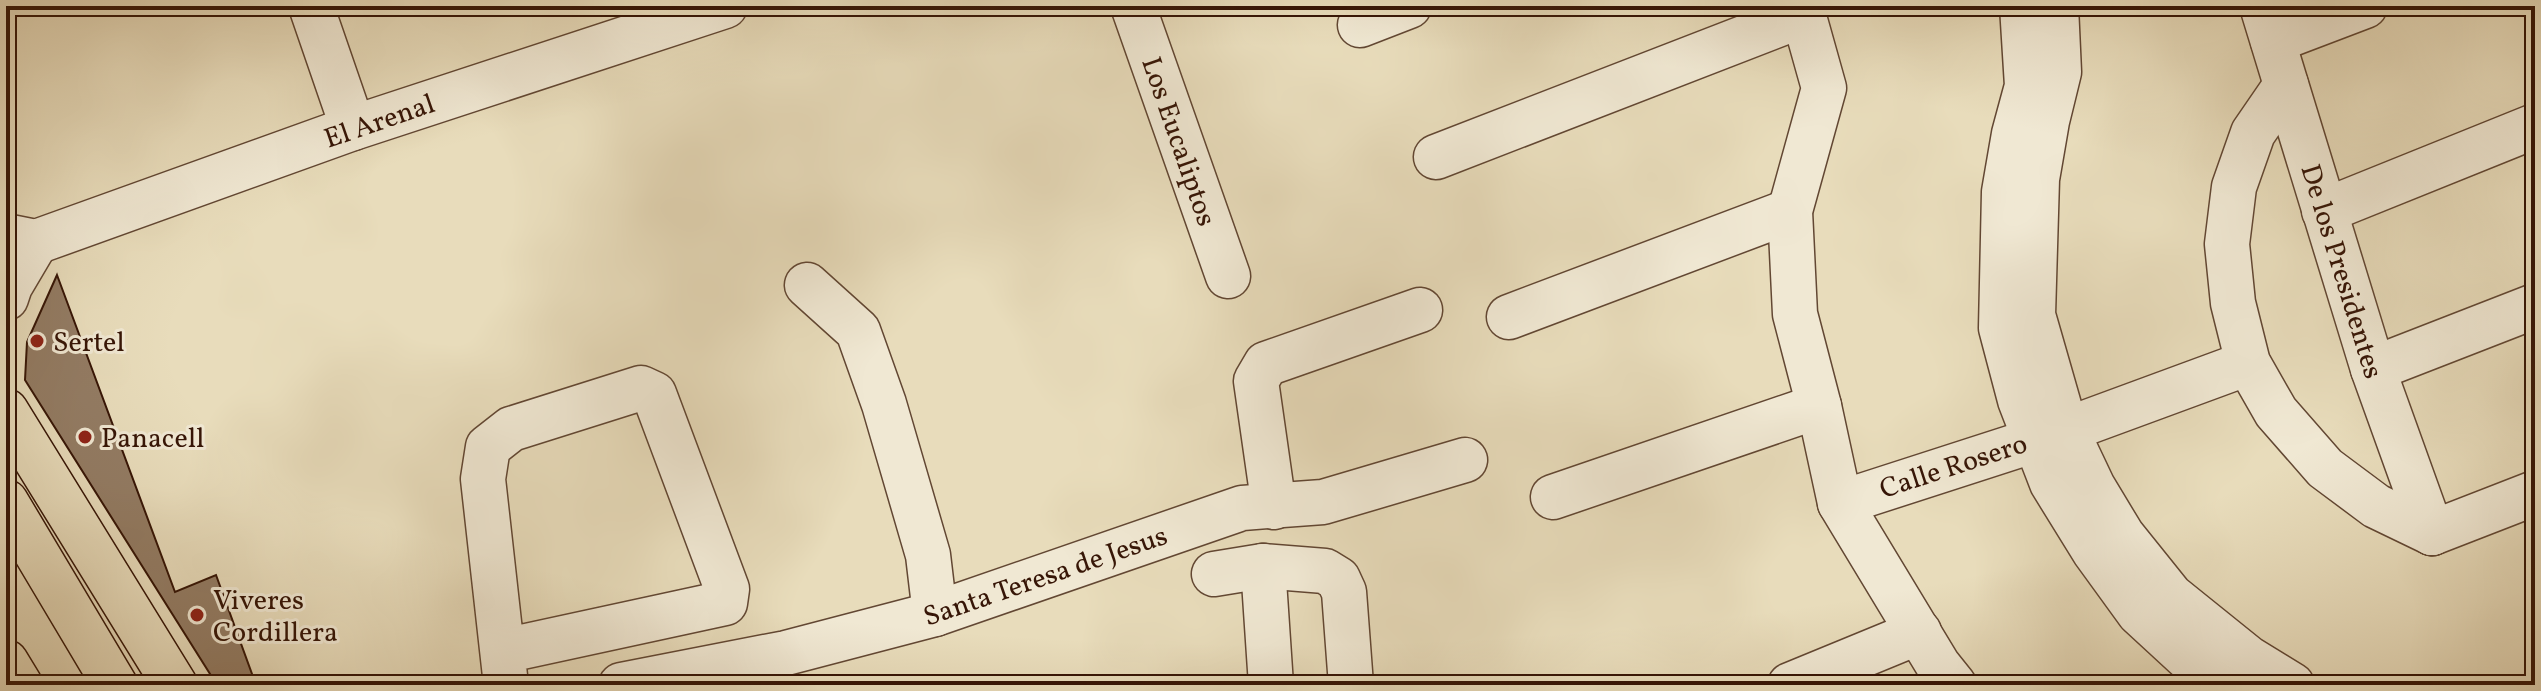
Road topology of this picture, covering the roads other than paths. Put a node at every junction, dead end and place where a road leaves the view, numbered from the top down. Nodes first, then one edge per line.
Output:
1 (311, 6) edge
2 (725, 6) edge
3 (1133, 6) edge
4 (1409, 6) edge
5 (2022, 6) edge
6 (2056, 6) edge
7 (2365, 6) edge
8 (1802, 10) edge
9 (2267, 24) edge
10 (1360, 25) dead end
11 (2286, 85) junction
12 (2535, 126) edge
13 (353, 128) junction
14 (1436, 157) dead end
15 (2022, 176) junction
16 (1790, 211) junction
17 (2324, 211) junction
18 (21, 239) edge
19 (1228, 276) dead end
20 (807, 285) dead end
21 (6, 298) edge
22 (2535, 306) edge
23 (1420, 310) dead end
24 (1509, 317) dead end
25 (2248, 363) junction
26 (2373, 369) junction
27 (1819, 406) junction
28 (6, 411) edge
29 (2050, 434) junction
30 (1465, 460) dead end
31 (2535, 493) edge
32 (1553, 497) dead end
33 (6, 502) edge
34 (1840, 503) junction
35 (1274, 507) junction
36 (2432, 533) junction
37 (1263, 566) junction
38 (1214, 574) dead end
39 (935, 614) junction
40 (1919, 632) junction
41 (6, 662) edge
42 (504, 668) edge
43 (788, 669) edge
44 (2232, 676) edge
45 (20, 685) edge
46 (115, 685) edge
47 (175, 685) edge
48 (621, 685) edge
49 (1271, 685) edge
50 (1351, 685) edge
51 (1790, 685) edge
52 (1954, 685) edge
53 (2292, 685) edge

1 - 13 street
2 - 13 street, El Arenal
3 - 19 street, Los Eucaliptos
4 - 10 street
5 - 15 street
6 - 15 street
7 - 9 street
8 - 14 street
8 - 16 street
9 - 11 street, De los Presidentes
11 - 17 street, De los Presidentes
11 - 25 street
12 - 17 street
13 - 18 street, El Arenal
15 - 29 street
16 - 24 street
16 - 27 street
17 - 26 street, De los Presidentes
18 - 21 street, El Arenal
20 - 39 street
22 - 26 street
23 - 35 street
25 - 29 street, Calle Rosero
25 - 36 street
26 - 36 street, De los Presidentes
27 - 32 street
27 - 34 street
28 - 47 main road
29 - 34 street, Calle Rosero
29 - 44 street
30 - 35 street, Santa Teresa de Jesus
31 - 36 street
33 - 46 main road
34 - 40 street
35 - 39 street, Santa Teresa de Jesus
37 - 38 street
37 - 49 street
37 - 50 street
39 - 43 street, Santa Teresa de Jesus
40 - 51 street
40 - 52 street
41 - 45 main road
42 - 42 street
43 - 48 street, Santa Teresa de Jesus
44 - 53 street

